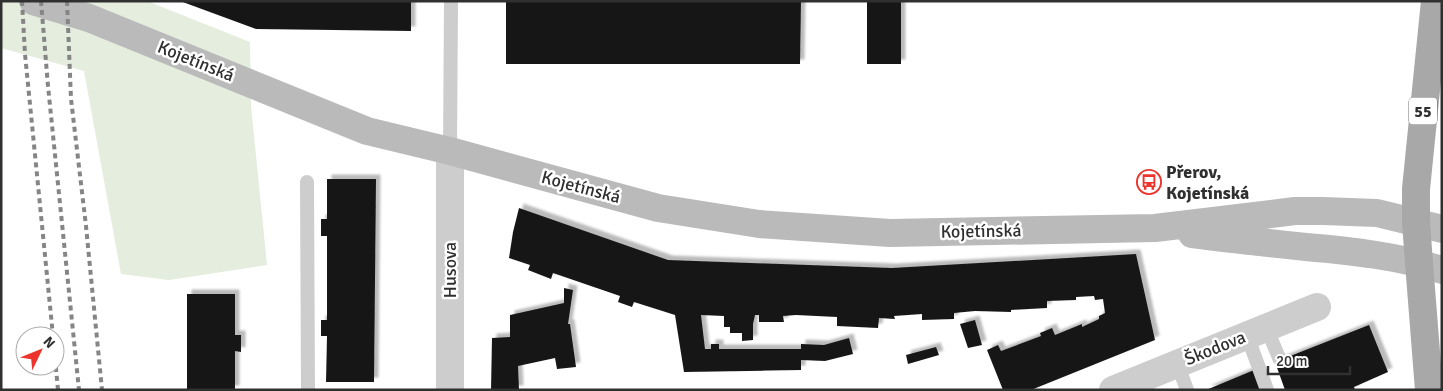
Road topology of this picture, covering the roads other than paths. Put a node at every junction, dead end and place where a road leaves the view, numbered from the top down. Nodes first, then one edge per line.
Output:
1 (33, 1) edge
2 (450, 1) edge
3 (1434, 1) edge
4 (450, 151) junction
5 (307, 182) dead end
6 (1429, 225) edge
7 (1155, 228) junction
8 (1430, 266) edge
9 (1317, 307) dead end
10 (1256, 331) junction
11 (1280, 360) dead end
12 (1177, 363) junction
13 (308, 390) edge
14 (450, 390) edge
15 (1113, 390) edge
16 (1188, 390) edge
17 (1267, 390) edge
18 (1429, 390) edge

1 - 4 main road, Kojetínská
2 - 4 lane
3 - 6 main road, 55
4 - 7 main road, Kojetínská
4 - 14 street, Husova
5 - 13 lane
6 - 7 main road, Kojetínská
6 - 8 main road, 55
7 - 8 main road, Kojetínská
8 - 18 main road, 55
9 - 10 street, Škodova
10 - 11 lane
10 - 12 street, Škodova
10 - 17 lane
12 - 15 street, Škodova
12 - 16 lane

